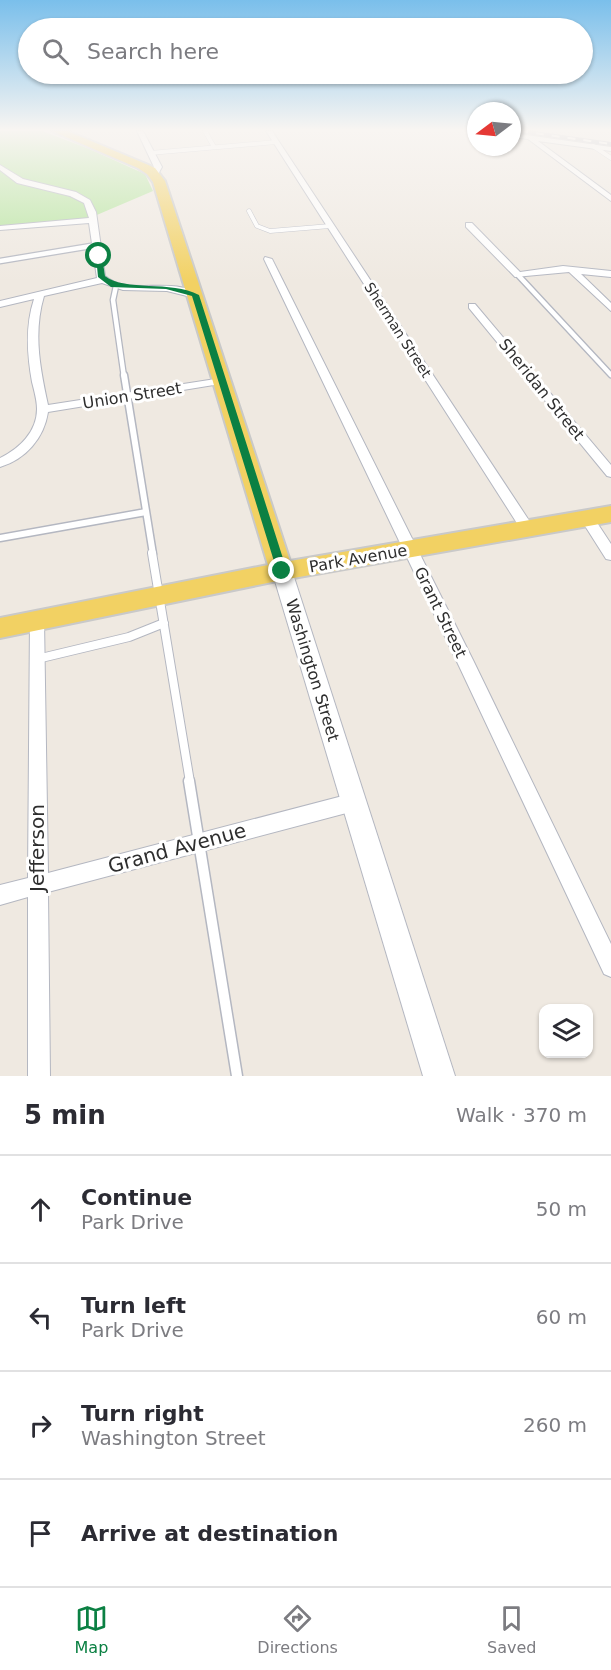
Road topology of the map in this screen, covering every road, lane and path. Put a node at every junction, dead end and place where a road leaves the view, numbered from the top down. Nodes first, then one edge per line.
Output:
1 (21, 181) edge
2 (159, 181) edge
3 (301, 181) edge
4 (587, 181) edge
5 (611, 199) edge
6 (249, 211) dead end
7 (93, 220) junction
8 (469, 225) dead end
9 (330, 226) junction
10 (0, 228) edge
11 (97, 245) junction
12 (268, 259) dead end
13 (0, 261) edge
14 (572, 269) junction
15 (611, 274) edge
16 (518, 275) junction
17 (103, 280) junction
18 (116, 286) junction
19 (195, 295) junction
20 (40, 296) junction
21 (0, 304) edge
22 (472, 306) dead end
23 (611, 308) edge
24 (611, 375) edge
25 (222, 381) junction
26 (127, 396) junction
27 (43, 409) junction
28 (0, 463) edge
29 (611, 473) edge
30 (146, 512) junction
31 (611, 514) edge
32 (587, 518) junction
33 (527, 528) junction
34 (0, 538) edge
35 (410, 548) junction
36 (611, 555) edge
37 (282, 571) junction
38 (160, 596) junction
39 (37, 620) junction
40 (164, 624) junction
41 (0, 628) edge
42 (37, 659) junction
43 (354, 802) junction
44 (198, 843) junction
45 (37, 885) junction
46 (0, 895) edge
47 (611, 968) edge
48 (39, 1076) edge
49 (237, 1076) edge
50 (439, 1076) edge

1 - 7 street
2 - 19 main road, Washington Street
3 - 9 street, Sherman Street
4 - 5 street
6 - 9 lane
7 - 10 street
7 - 11 street
8 - 16 street
9 - 33 street, Sherman Street
11 - 13 lane
11 - 17 street
12 - 35 street, Grant Street
14 - 15 street
14 - 16 street
14 - 23 street
16 - 24 lane
17 - 18 street
17 - 20 street
18 - 19 street
18 - 26 lane
19 - 25 main road, Washington Street
20 - 21 street
20 - 27 street
22 - 29 street, Sheridan Street
25 - 26 street, Union Street
25 - 37 main road, Washington Street
26 - 27 street, Union Street
26 - 30 lane
27 - 28 street
30 - 34 lane
30 - 38 lane
31 - 32 main road, Park Avenue
32 - 33 main road, Park Avenue
32 - 36 street
33 - 35 main road, Park Avenue
35 - 37 main road, Park Avenue
35 - 47 street, Grant Street
37 - 38 main road, Park Avenue
37 - 43 main road, Washington Street
38 - 39 main road, Park Avenue
38 - 40 lane
39 - 41 main road, Park Avenue
39 - 42 street, Jefferson
40 - 42 lane
40 - 44 lane
42 - 45 street, Jefferson
43 - 44 street, Grand Avenue
43 - 50 main road, Washington Street
44 - 45 street, Grand Avenue
44 - 49 lane
45 - 46 street, Grand Avenue
45 - 48 street, Jefferson

